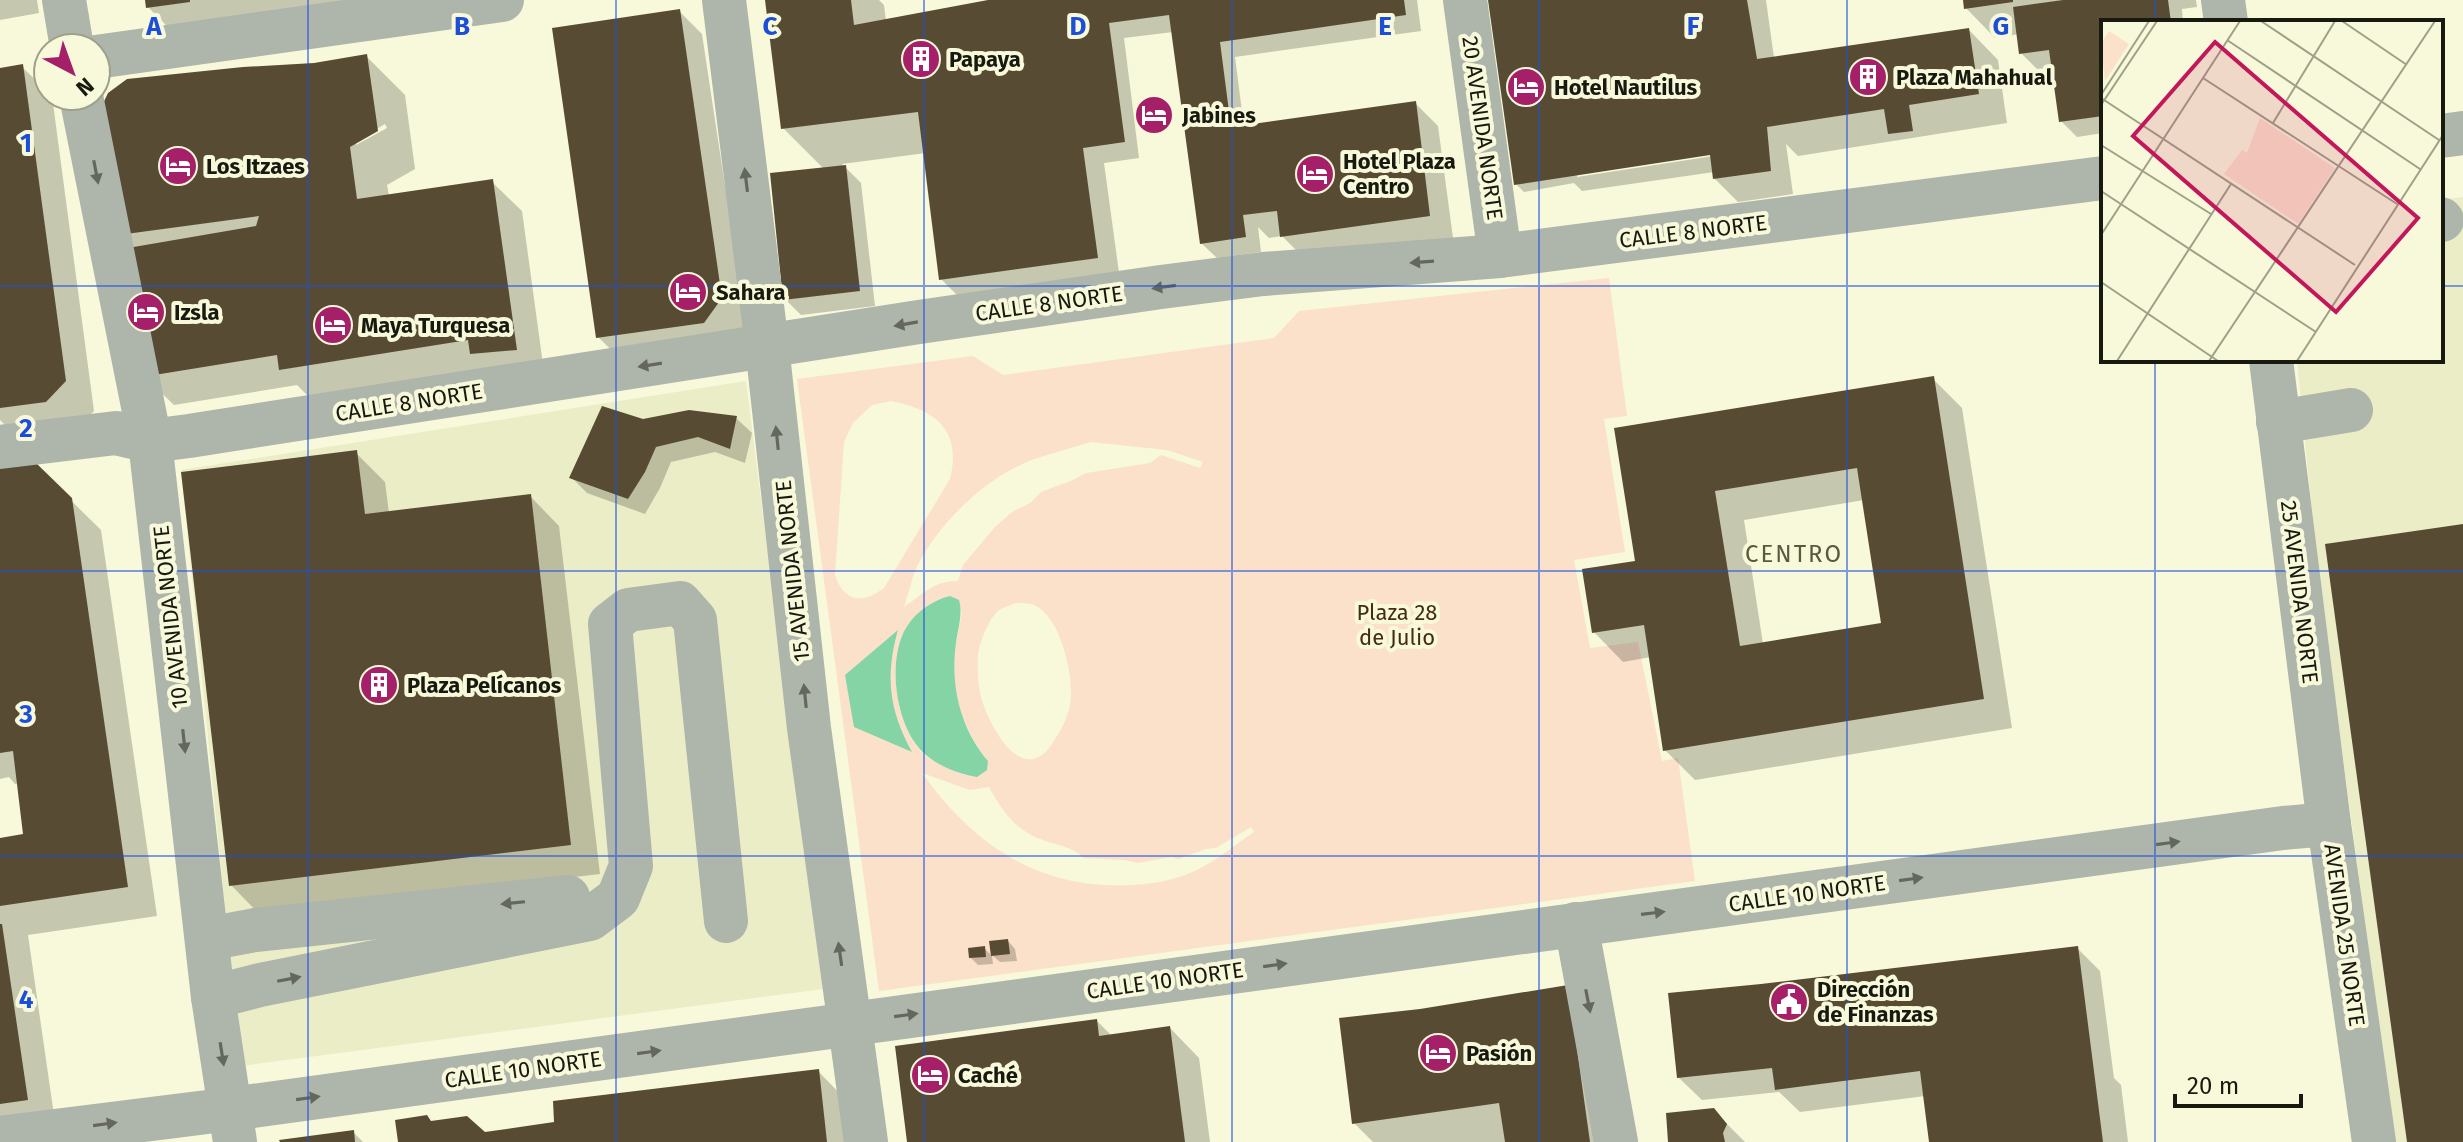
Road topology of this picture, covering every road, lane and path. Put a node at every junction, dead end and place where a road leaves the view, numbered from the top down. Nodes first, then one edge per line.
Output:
1 (64, 0) edge
2 (502, 0) edge
3 (724, 0) edge
4 (1465, 0) edge
5 (2223, 0) edge
6 (2226, 20) edge
7 (69, 32) edge
8 (112, 55) edge
9 (84, 112) edge
10 (2463, 133) edge
11 (2443, 136) edge
12 (2101, 178) edge
13 (1500, 256) junction
14 (767, 346) junction
15 (2271, 362) edge
16 (2351, 410) dead end
17 (2278, 422) junction
18 (150, 441) junction
19 (0, 447) edge
20 (2329, 824) junction
21 (618, 898) junction
22 (726, 921) dead end
23 (1576, 924) junction
24 (207, 939) junction
25 (213, 997) junction
26 (848, 1023) junction
27 (233, 1125) edge
28 (0, 1138) edge
29 (866, 1142) edge
30 (1616, 1142) edge
31 (2374, 1142) edge

1 - 7 street
2 - 8 street
14 -> 3 street, 15 AVENIDA NORTE
4 - 13 street, 20 AVENIDA NORTE
5 - 6 street
9 -> 18 street, 10 AVENIDA NORTE
10 - 11 street
12 - 13 street, CALLE 8 NORTE
13 -> 14 street, CALLE 8 NORTE
14 -> 18 street, CALLE 8 NORTE
26 -> 14 street, 15 AVENIDA NORTE
15 - 17 street, 25 AVENIDA NORTE
16 - 17 street
17 - 20 street, 25 AVENIDA NORTE
18 - 19 street, CALLE 8 NORTE
18 -> 24 street, 10 AVENIDA NORTE
23 -> 20 street, CALLE 10 NORTE
20 - 31 street, AVENIDA 25 NORTE
21 - 22 street
21 -> 24 street
25 -> 21 street
26 -> 23 street, CALLE 10 NORTE
23 -> 30 street
24 - 25 street, 10 AVENIDA NORTE
25 -> 27 street, 10 AVENIDA NORTE
27 -> 26 street, CALLE 10 NORTE
26 - 29 street, 15 AVENIDA NORTE
28 -> 27 street, CALLE 10 NORTE

